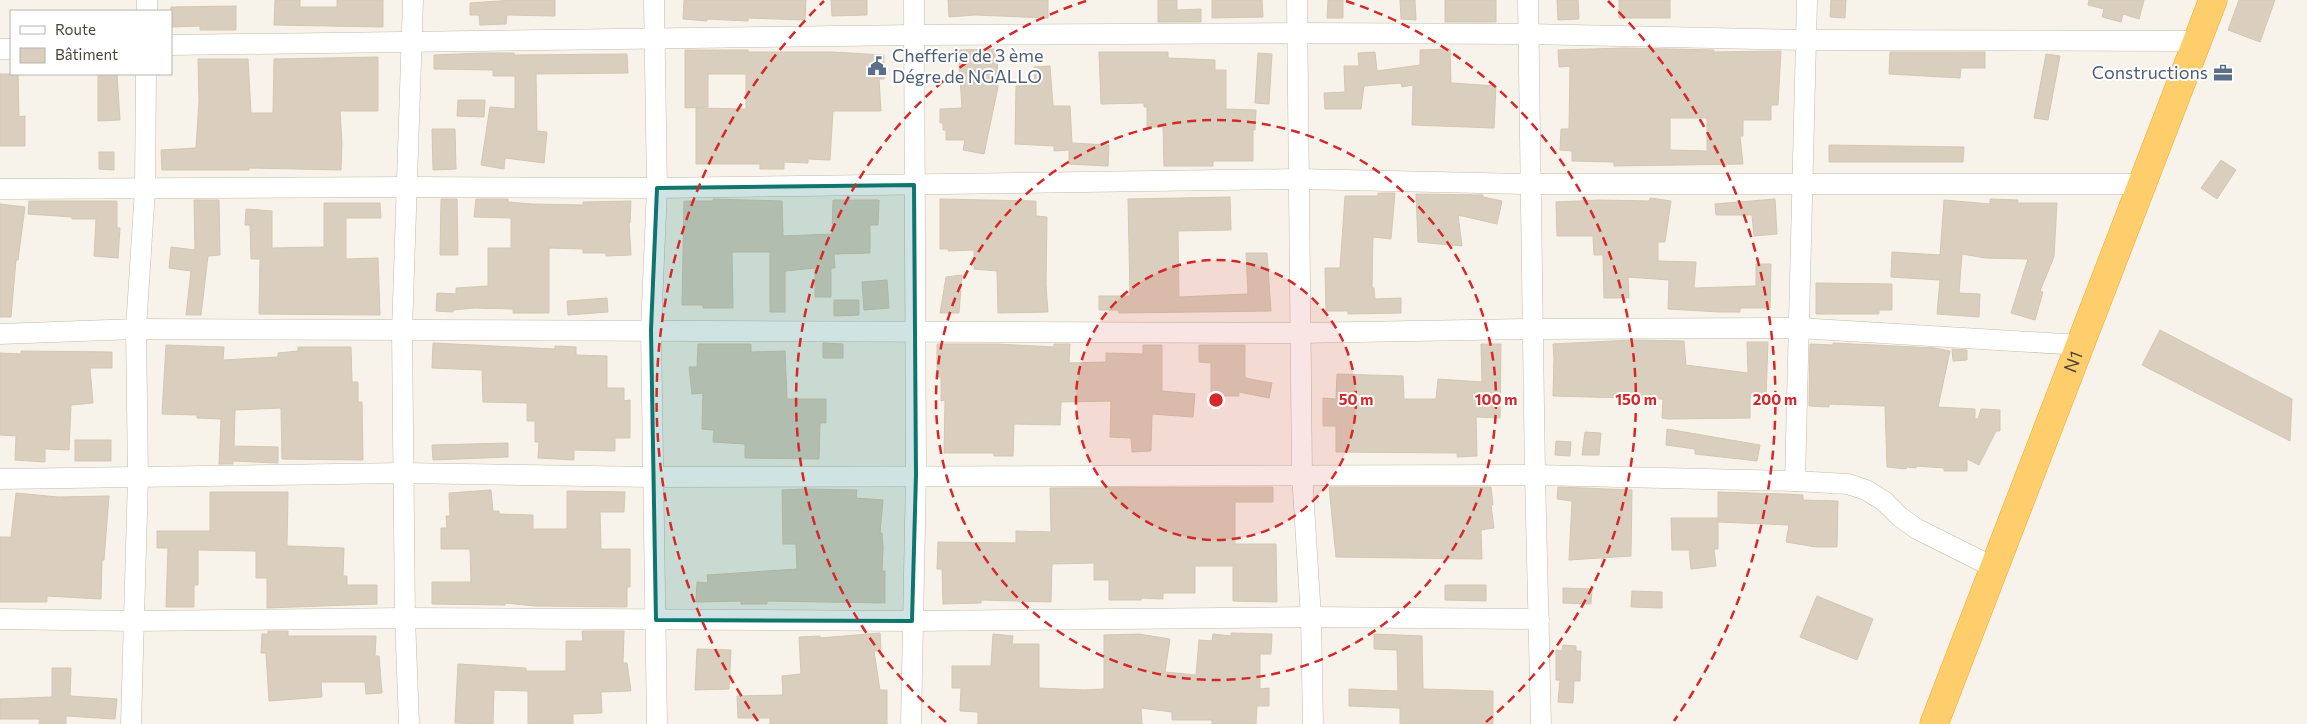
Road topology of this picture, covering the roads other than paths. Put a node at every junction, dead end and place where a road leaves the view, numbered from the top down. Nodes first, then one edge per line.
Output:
1 (413, 0) edge
2 (654, 0) edge
3 (914, 0) edge
4 (1297, 0) edge
5 (1528, 0) edge
6 (1808, 0) edge
7 (2213, 0) edge
8 (1298, 33) junction
9 (1527, 34) junction
10 (914, 35) junction
11 (654, 39) junction
12 (1807, 40) junction
13 (2197, 41) junction
14 (412, 42) junction
15 (172, 45) edge
16 (146, 75) edge
17 (1298, 179) junction
18 (1802, 183) junction
19 (1530, 184) junction
20 (2140, 184) junction
21 (914, 185) junction
22 (408, 187) junction
23 (657, 188) junction
24 (0, 189) edge
25 (145, 189) junction
26 (1533, 328) junction
27 (1798, 328) junction
28 (136, 329) junction
29 (651, 330) junction
30 (402, 331) junction
31 (916, 332) junction
32 (1300, 333) junction
33 (0, 334) edge
34 (2080, 345) junction
35 (403, 473) junction
36 (1302, 474) junction
37 (916, 475) junction
38 (1534, 475) junction
39 (138, 477) junction
40 (652, 477) junction
41 (0, 479) edge
42 (1795, 481) junction
43 (1993, 567) junction
44 (1311, 617) junction
45 (405, 618) junction
46 (0, 619) edge
47 (1539, 619) junction
48 (656, 620) junction
49 (134, 621) junction
50 (912, 621) junction
51 (131, 724) edge
52 (410, 724) edge
53 (658, 724) edge
54 (911, 724) edge
55 (1313, 724) edge
56 (1541, 724) edge
57 (1934, 724) edge

1 - 14 street
2 - 11 street
3 - 10 street
4 - 8 street
5 - 9 street
6 - 12 street
7 - 13 highway, N1
8 - 9 street
8 - 10 street
8 - 17 street
9 - 12 street
9 - 19 street
10 - 11 street
10 - 21 street
11 - 14 street
11 - 23 street
12 - 13 street
12 - 18 street
13 - 20 highway, N1
14 - 15 street
14 - 22 street
16 - 25 street
17 - 19 street
17 - 21 street
17 - 32 street
18 - 19 street
18 - 20 street
18 - 27 street
19 - 26 street
20 - 34 highway, N1
21 - 23 street
21 - 31 street
22 - 23 street
22 - 25 street
22 - 30 street
23 - 29 street
24 - 25 street
25 - 28 street
26 - 27 street
26 - 32 street
26 - 38 street
27 - 34 street
27 - 42 street
28 - 30 street
28 - 33 street
28 - 39 street
29 - 30 street
29 - 31 street
29 - 40 street
30 - 35 street
31 - 32 street
31 - 37 street
32 - 36 street
34 - 43 highway, N1
35 - 39 street
35 - 40 street
35 - 45 street
36 - 37 street
36 - 38 street
36 - 44 street
37 - 40 street
37 - 50 street
38 - 42 street
38 - 47 street
39 - 41 street
39 - 49 street
40 - 48 street
42 - 43 street
43 - 57 highway, N1
44 - 47 street
44 - 50 street
44 - 55 street
45 - 48 street
45 - 49 street
45 - 52 street
46 - 49 street
47 - 56 street
48 - 50 street
48 - 53 street
49 - 51 street
50 - 54 street

